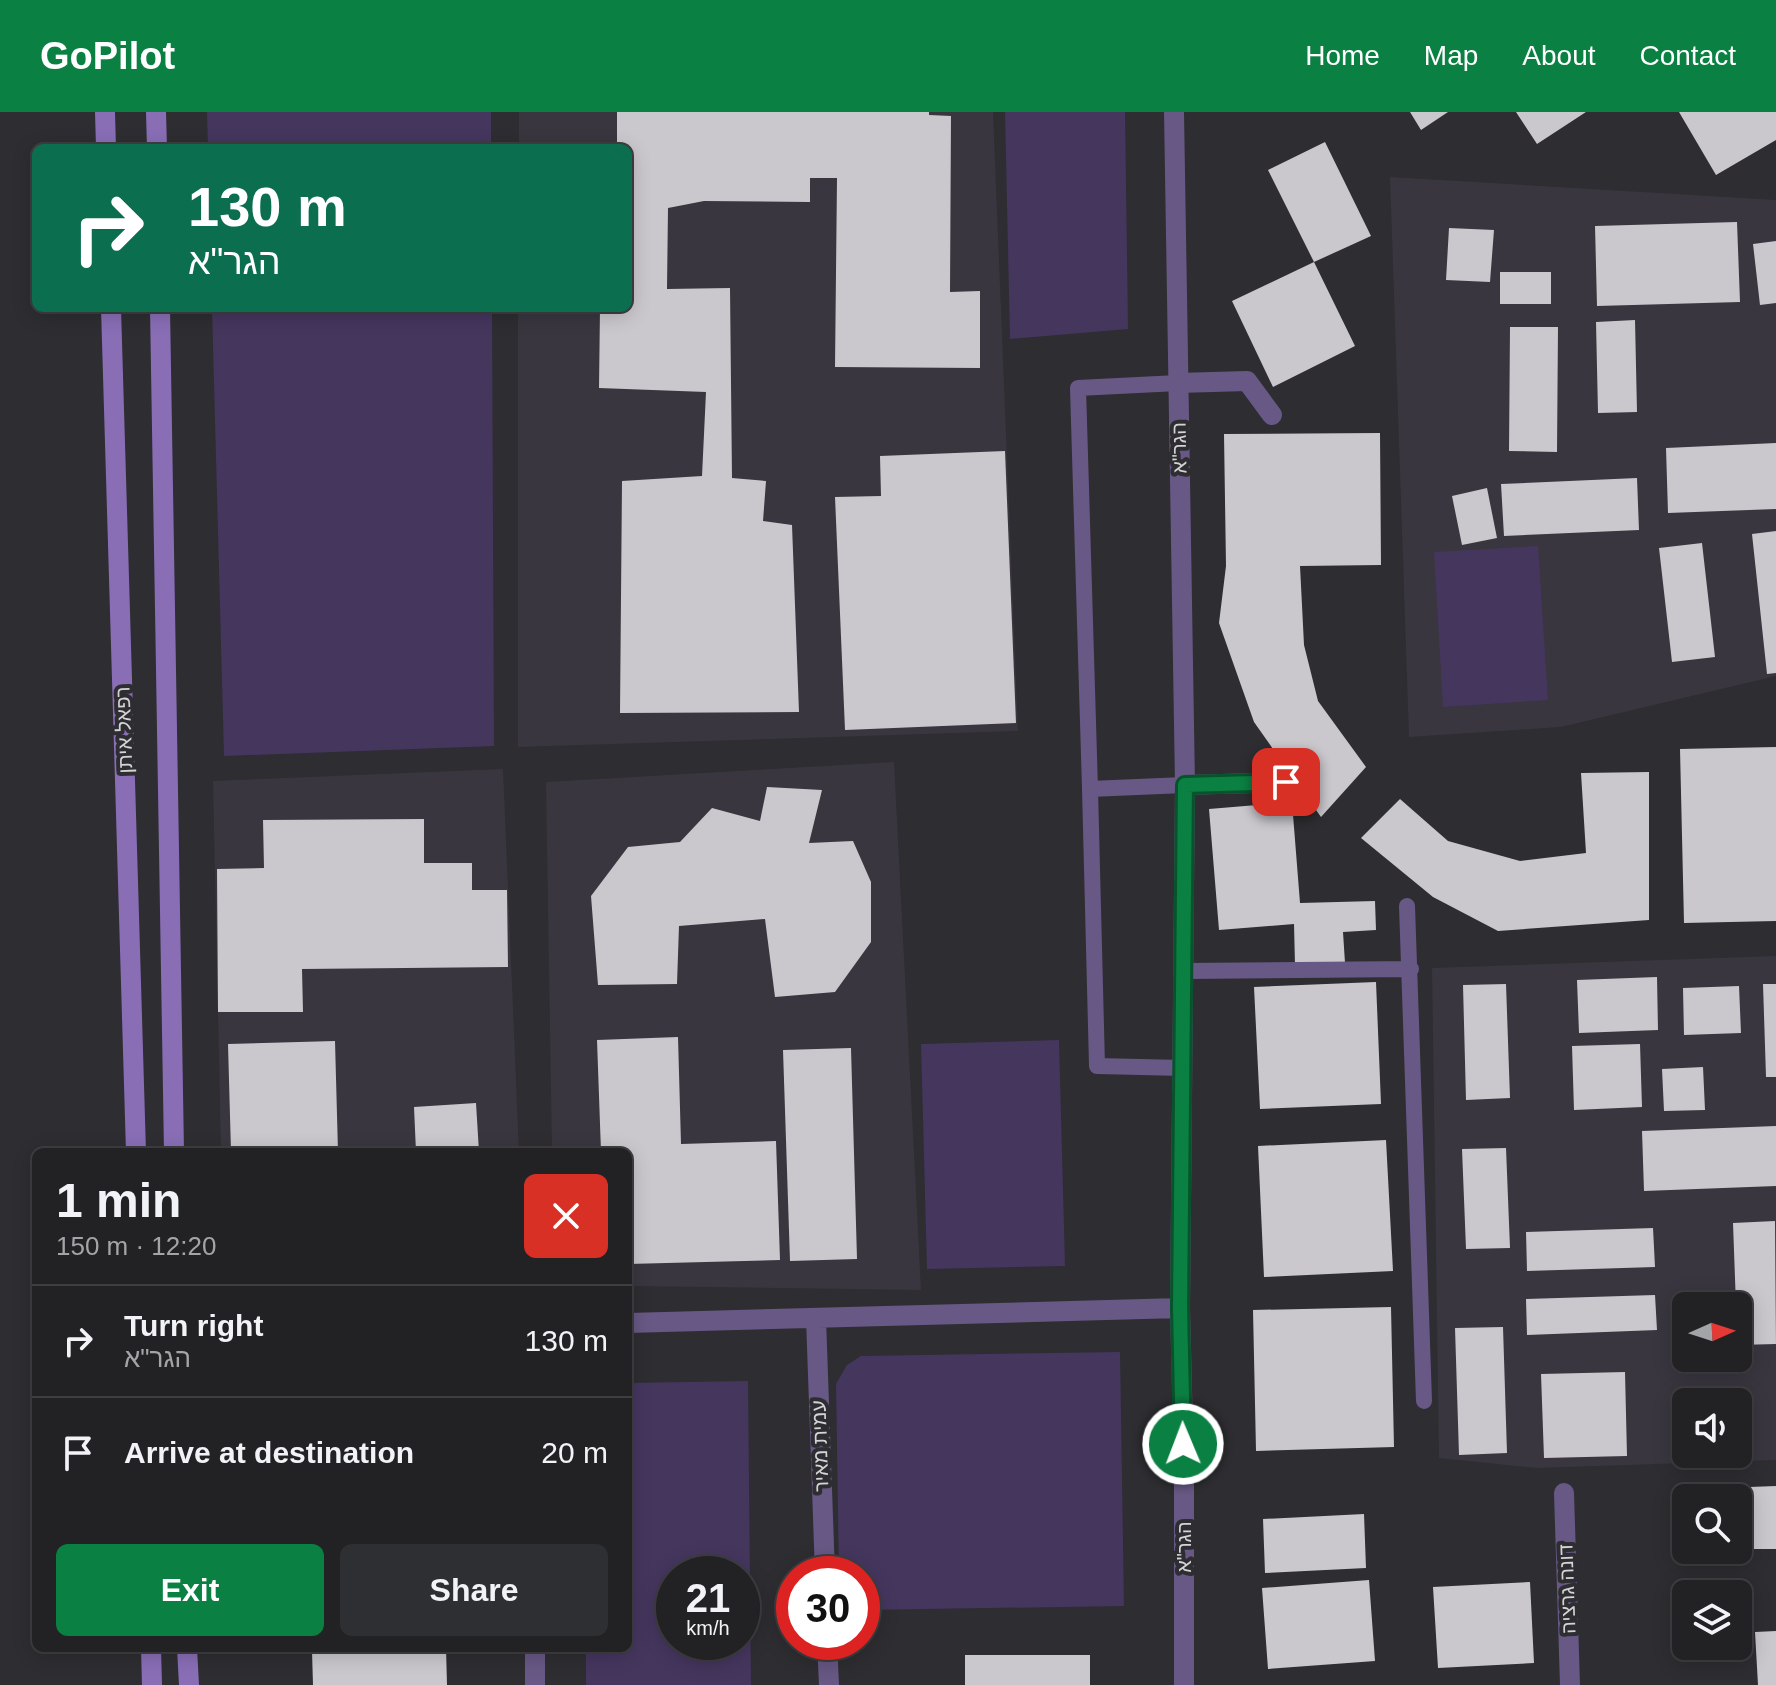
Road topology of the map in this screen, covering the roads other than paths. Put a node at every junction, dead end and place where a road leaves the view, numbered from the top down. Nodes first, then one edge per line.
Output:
1 (105, 112) edge
2 (156, 112) edge
3 (1174, 112) edge
4 (106, 144) edge
5 (157, 144) edge
6 (111, 312) edge
7 (160, 312) edge
8 (1178, 383) junction
9 (1272, 415) dead end
10 (1286, 782) dead end
11 (1185, 785) junction
12 (1090, 789) junction
13 (1407, 906) dead end
14 (1411, 969) junction
15 (1184, 971) junction
16 (1183, 1068) junction
17 (136, 1148) edge
18 (174, 1148) edge
19 (1180, 1308) junction
20 (816, 1318) junction
21 (632, 1323) edge
22 (1424, 1401) dead end
23 (1564, 1493) dead end
24 (824, 1556) edge
25 (151, 1652) edge
26 (187, 1652) edge
27 (535, 1652) edge
28 (828, 1660) edge
29 (152, 1685) edge
30 (189, 1685) edge
31 (535, 1685) edge
32 (829, 1685) edge
33 (1184, 1685) edge
34 (1570, 1685) edge

1 - 4 main road
2 - 5 main road
3 - 8 street, הגר"א
6 - 17 main road, רפאל איתן
7 - 18 main road, רפאל איתן
8 - 9 street
8 - 11 street, הגר"א
8 - 12 lane
10 - 11 street
11 - 12 lane
11 - 15 street, הגר"א
12 - 16 lane
13 - 14 lane
14 - 15 lane
14 - 22 lane
15 - 16 street, הגר"א
16 - 19 street, הגר"א
19 - 20 street
19 - 33 street, הגר"א
20 - 21 street
20 - 24 street, עמית מאיר
23 - 34 street, דונה גרציה
25 - 29 main road
26 - 30 main road
27 - 31 street
28 - 32 street

